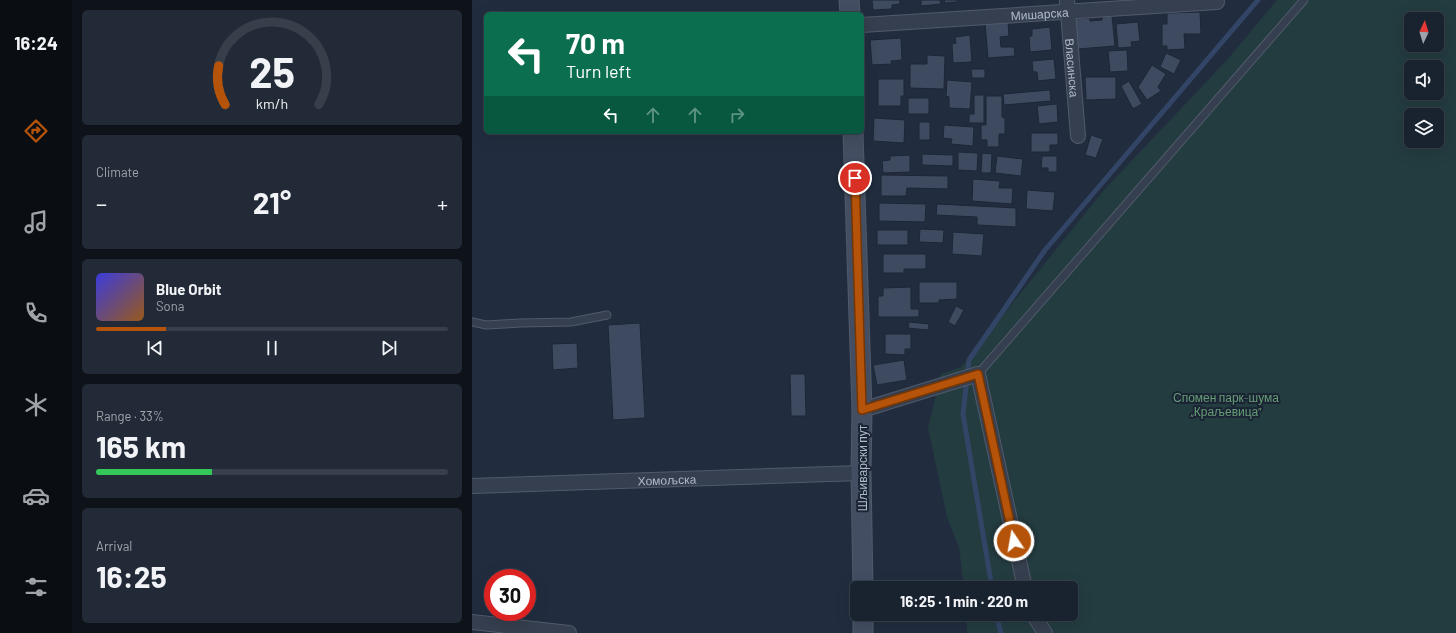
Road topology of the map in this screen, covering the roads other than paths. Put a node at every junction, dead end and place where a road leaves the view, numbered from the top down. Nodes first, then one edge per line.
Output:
1 (849, 0) edge
2 (1304, 0) edge
3 (1217, 2) dead end
4 (1067, 6) edge
5 (850, 12) edge
6 (864, 25) edge
7 (853, 134) edge
8 (1078, 136) dead end
9 (607, 315) dead end
10 (472, 322) edge
11 (978, 374) junction
12 (862, 410) junction
13 (861, 473) junction
14 (472, 486) edge
15 (863, 581) edge
16 (1023, 581) edge
17 (863, 621) edge
18 (1037, 621) edge
19 (472, 622) edge
20 (568, 633) edge
21 (864, 633) edge
22 (1045, 633) edge

1 - 5 main road
2 - 11 lane
3 - 4 street, Мишарска
4 - 6 street, Мишарска
4 - 8 street, Власинска
7 - 12 main road, Шљиварски пут
9 - 10 lane
11 - 12 street
11 - 16 street
12 - 13 main road, Шљиварски пут
13 - 14 street, Хомољска
13 - 15 main road, Шљиварски пут
17 - 21 main road
18 - 22 street
19 - 20 street

